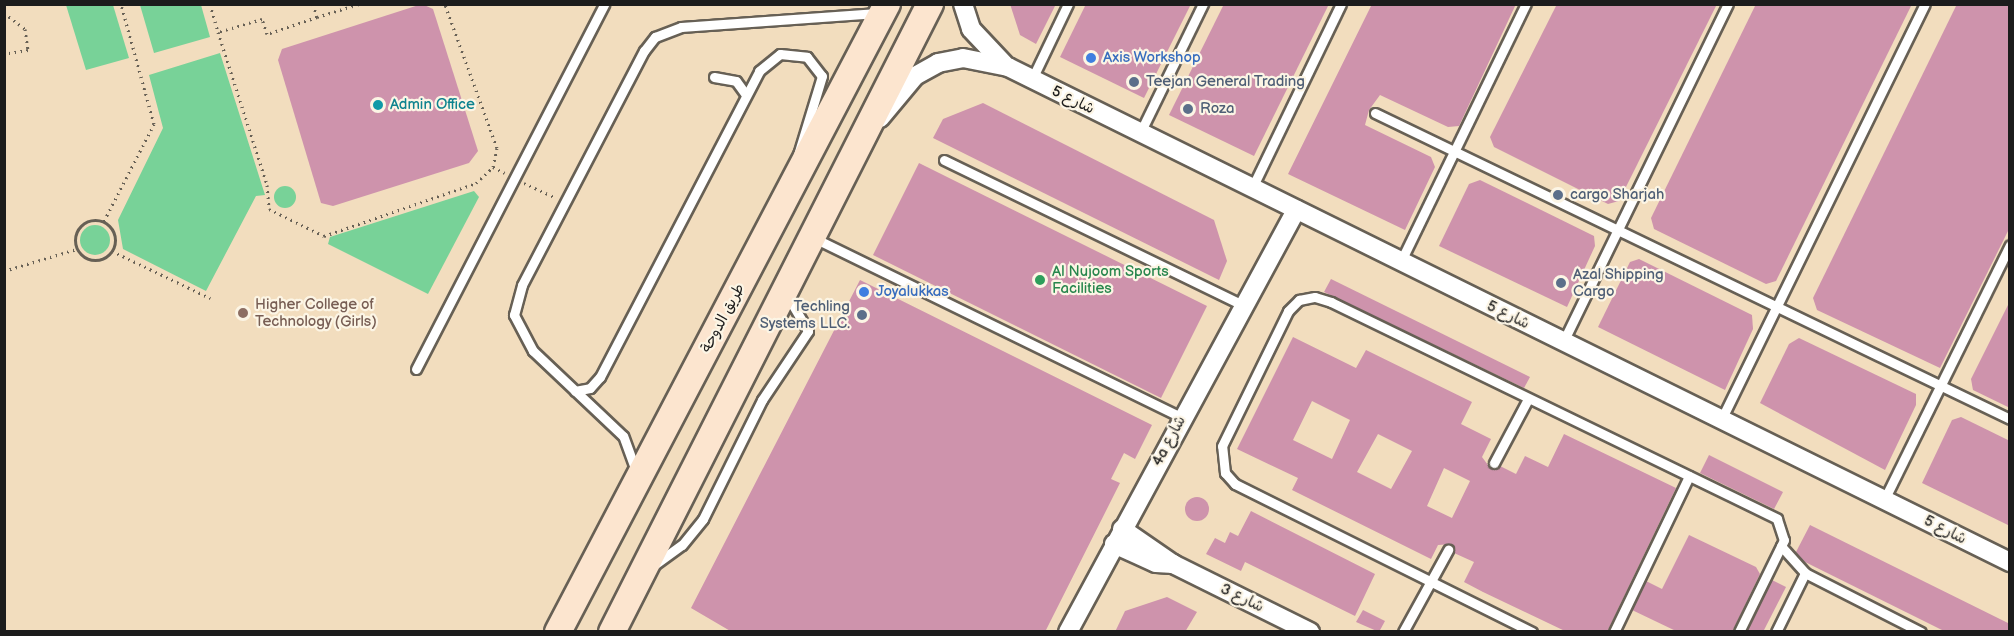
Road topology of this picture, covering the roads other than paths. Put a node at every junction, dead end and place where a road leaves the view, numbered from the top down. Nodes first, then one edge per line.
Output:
1 (604, 4) edge
2 (930, 4) edge
3 (963, 4) edge
4 (1068, 4) edge
5 (1203, 4) edge
6 (1341, 4) edge
7 (1526, 4) edge
8 (1728, 4) edge
9 (1925, 4) edge
10 (885, 9) edge
11 (1008, 67) junction
12 (714, 77) dead end
13 (1032, 79) junction
14 (746, 95) junction
15 (1375, 112) dead end
16 (1140, 133) junction
17 (863, 134) junction
18 (1455, 150) junction
19 (944, 160) dead end
20 (798, 177) junction
21 (1251, 188) junction
22 (1290, 208) junction
23 (1619, 228) junction
24 (810, 236) junction
25 (2010, 246) edge
26 (1400, 263) junction
27 (785, 285) junction
28 (1241, 304) junction
29 (1777, 307) junction
30 (1563, 342) junction
31 (416, 369) dead end
32 (1941, 385) junction
33 (575, 391) junction
34 (1528, 399) junction
35 (1181, 417) junction
36 (2010, 419) edge
37 (1721, 420) junction
38 (1494, 463) dead end
39 (1689, 476) junction
40 (637, 481) junction
41 (1884, 500) junction
42 (1118, 537) junction
43 (1782, 546) junction
44 (1448, 550) dead end
45 (2010, 562) edge
46 (641, 571) junction
47 (1805, 573) junction
48 (1431, 581) junction
49 (558, 632) edge
50 (612, 632) edge
51 (1068, 632) edge
52 (1310, 632) edge
53 (1403, 632) edge
54 (1532, 632) edge
55 (1614, 632) edge
56 (1739, 632) edge
57 (1776, 632) edge
58 (1921, 632) edge

1 - 31 lane
2 - 17 main road
3 - 11 street, شارع 5
4 - 13 lane
5 - 16 lane
6 - 21 lane
7 - 18 lane
8 - 23 lane
9 - 29 lane
10 - 20 main road, طريق الدوحة
10 - 33 lane
11 - 13 street, شارع 5
11 - 17 street, شارع 5
12 - 14 lane
13 - 16 street, شارع 5
14 - 20 lane
14 - 33 lane
15 - 18 lane
16 - 21 street, شارع 5
17 - 24 main road
18 - 23 lane
18 - 26 lane
19 - 28 lane
20 - 40 main road, طريق الدوحة
21 - 22 street, شارع 5
22 - 26 street, شارع 5
22 - 28 street, 4a شارع
23 - 29 lane
23 - 30 lane
24 - 27 main road
24 - 35 lane
25 - 32 lane
26 - 30 street, شارع 5
27 - 46 main road
27 - 46 lane
28 - 35 street, 4a شارع
29 - 32 lane
29 - 37 lane
30 - 37 street, شارع 5
32 - 36 lane
32 - 41 lane
33 - 40 lane
34 - 38 lane
34 - 39 lane
34 - 48 lane
35 - 42 street, 4a شارع
37 - 41 street, شارع 5
39 - 43 lane
39 - 55 lane
40 - 49 main road, طريق الدوحة
41 - 45 street, شارع 5
42 - 51 street, 4a شارع
42 - 52 street, شارع 3
43 - 47 lane
43 - 56 lane
44 - 48 lane
46 - 50 main road
47 - 57 lane
47 - 58 lane
48 - 53 lane
48 - 54 lane

